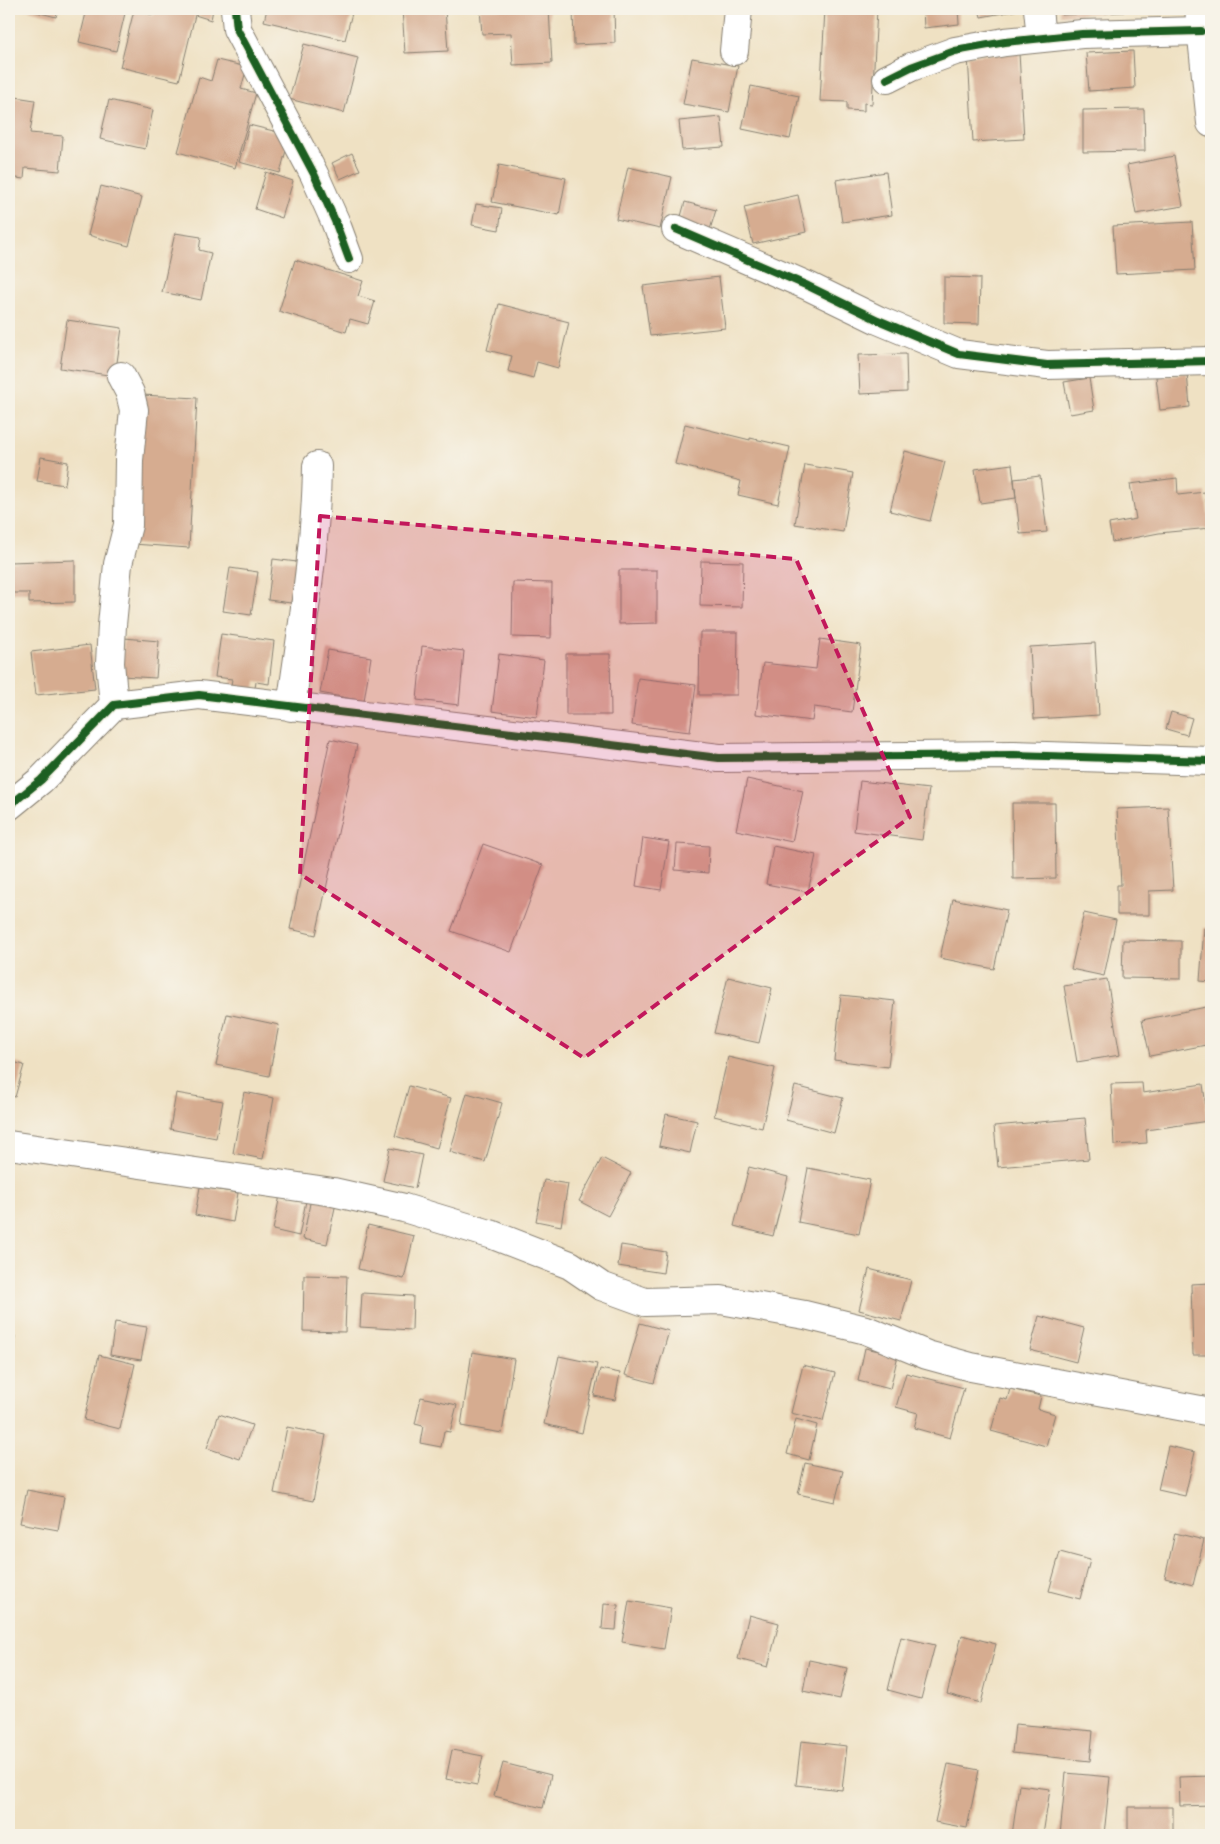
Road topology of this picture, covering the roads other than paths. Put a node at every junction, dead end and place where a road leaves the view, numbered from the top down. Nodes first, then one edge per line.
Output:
1 (235, 9) edge
2 (738, 9) edge
3 (1038, 9) edge
4 (1200, 20) edge
5 (1041, 38) junction
6 (734, 51) dead end
7 (887, 79) dead end
8 (1211, 123) edge
9 (676, 230) dead end
10 (349, 259) dead end
11 (1211, 361) edge
12 (122, 376) dead end
13 (316, 466) dead end
14 (114, 705) junction
15 (290, 707) junction
16 (1211, 761) edge
17 (9, 806) edge
18 (9, 1145) edge
19 (1211, 1412) edge

1 - 10 main road
2 - 6 main road
3 - 5 main road
4 - 5 main road
4 - 8 main road
5 - 7 main road
9 - 11 main road
12 - 14 main road
13 - 15 main road
14 - 15 main road
14 - 17 main road
15 - 16 main road
18 - 19 main road

